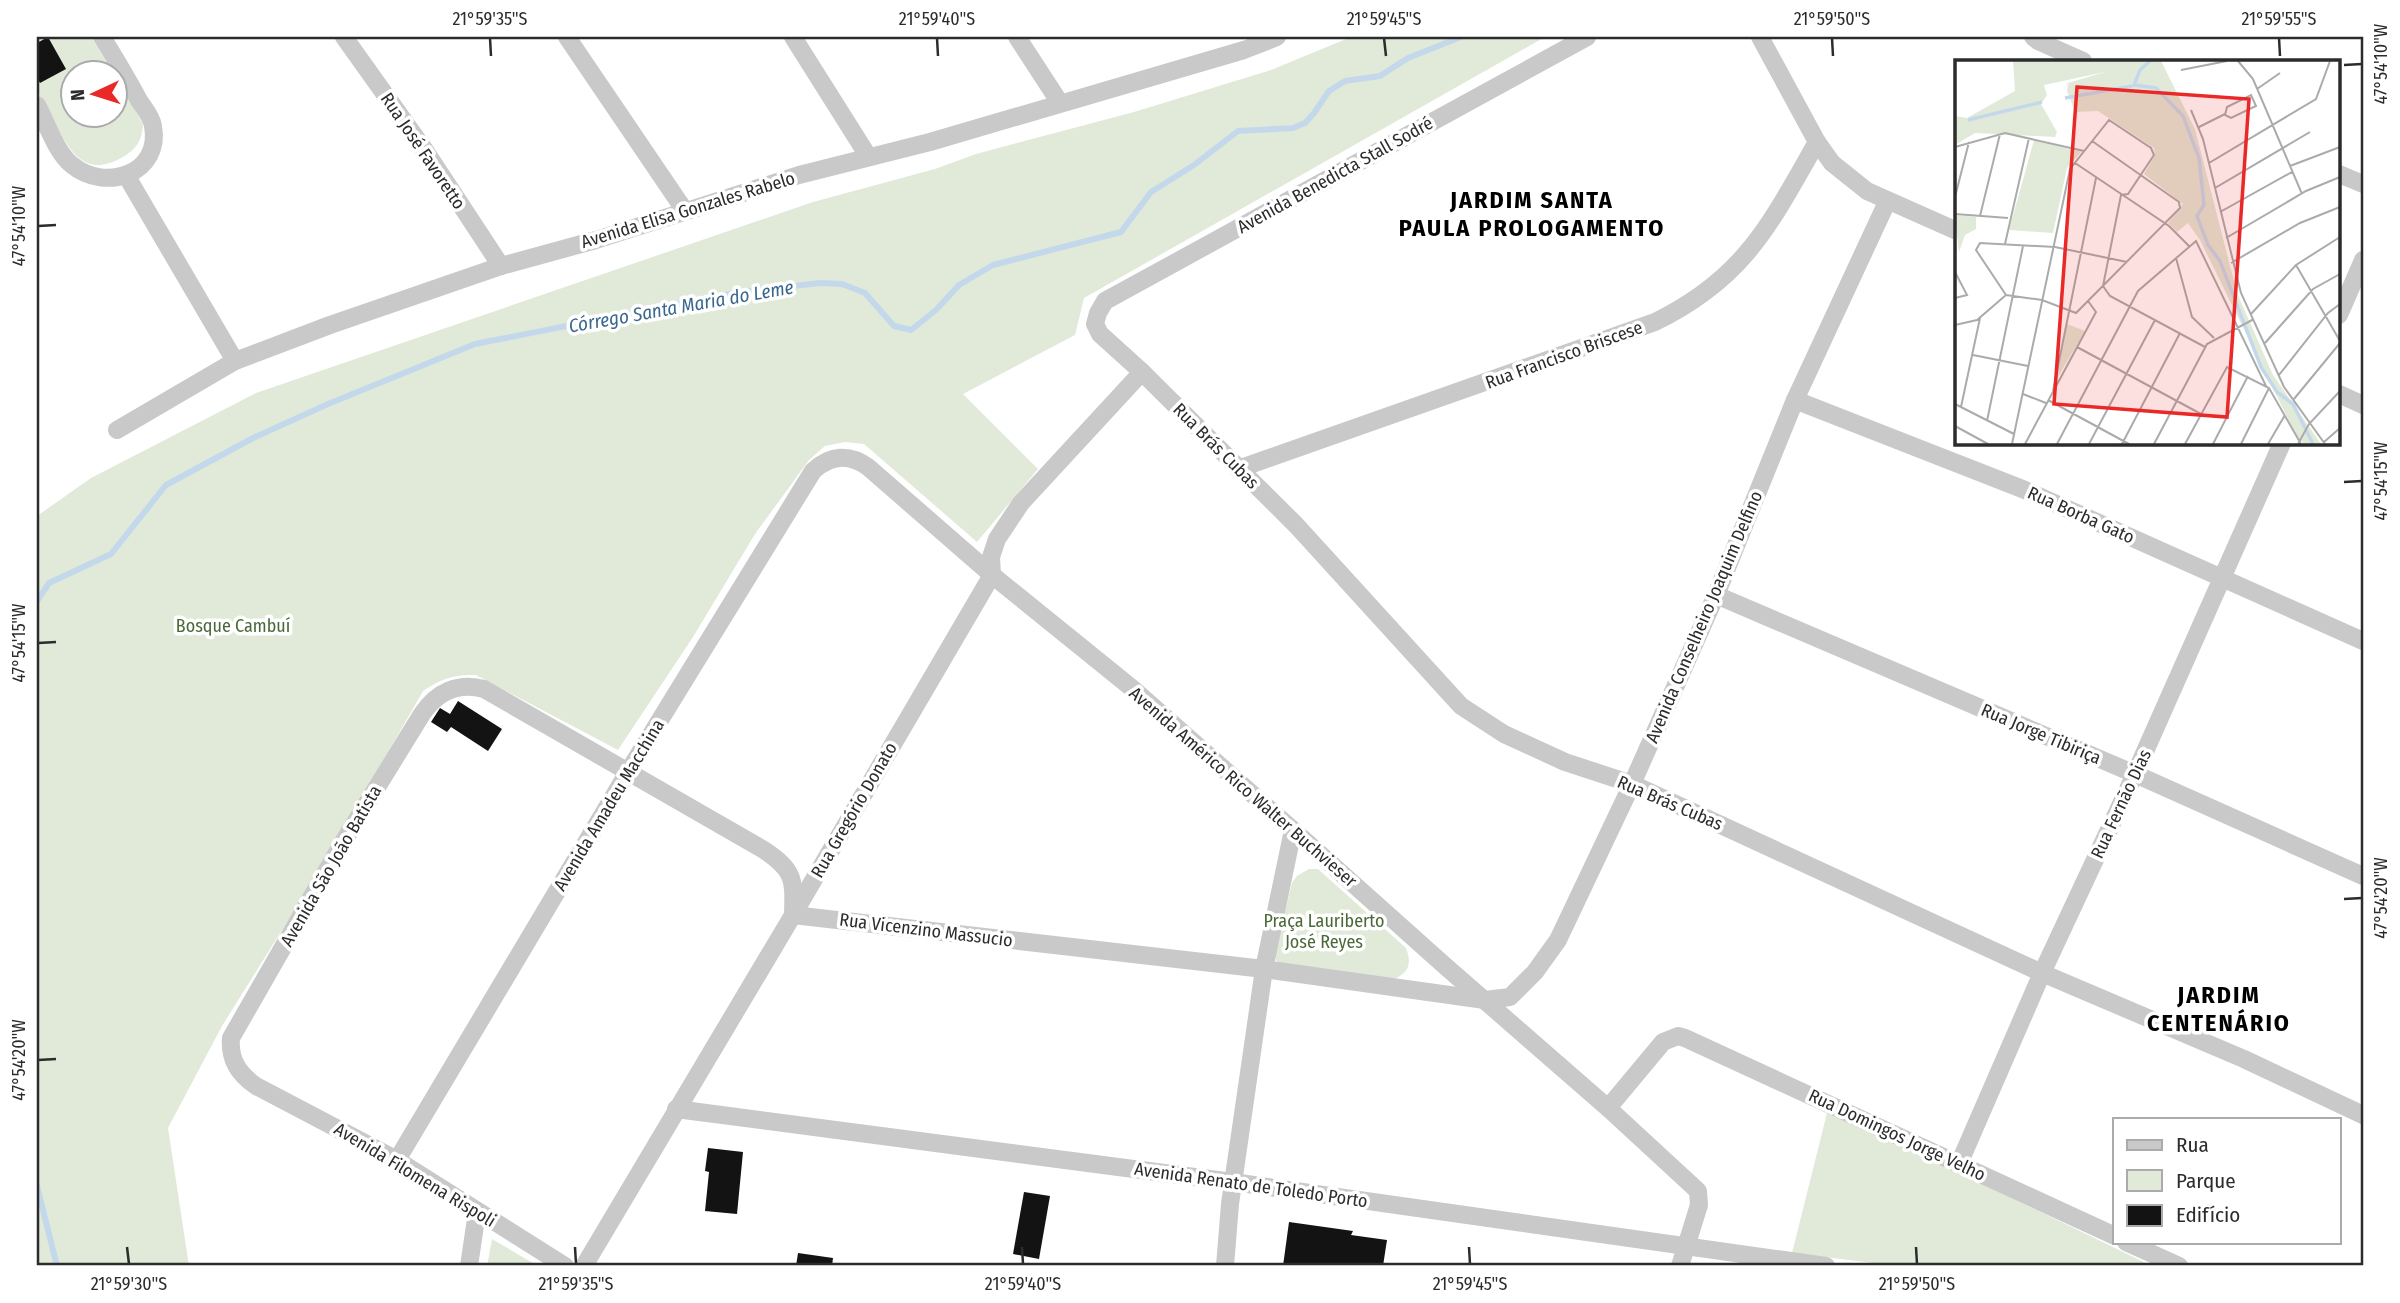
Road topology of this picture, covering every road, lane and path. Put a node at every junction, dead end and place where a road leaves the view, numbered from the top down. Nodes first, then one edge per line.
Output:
1 (102, 37) edge
2 (344, 37) edge
3 (567, 37) edge
4 (793, 37) edge
5 (1017, 37) edge
6 (1277, 37) edge
7 (1587, 37) edge
8 (1760, 37) edge
9 (2033, 37) edge
10 (1240, 43) edge
11 (2081, 60) edge
12 (1060, 103) junction
13 (37, 105) edge
14 (1817, 142) junction
15 (868, 156) junction
16 (2340, 174) edge
17 (126, 175) junction
18 (2363, 184) edge
19 (1887, 202) junction
20 (685, 211) junction
21 (1955, 230) edge
22 (2363, 260) edge
23 (501, 266) junction
24 (2340, 313) edge
25 (1095, 324) joint
26 (235, 361) junction
27 (1142, 372) junction
28 (2340, 394) edge
29 (1795, 400) junction
30 (2363, 405) edge
31 (117, 430) dead end
32 (2282, 444) edge
33 (831, 458) joint
34 (1238, 469) junction
35 (992, 575) junction
36 (2221, 578) junction
37 (1717, 595) junction
38 (2363, 641) edge
39 (628, 772) junction
40 (2135, 774) junction
41 (1632, 784) junction
42 (1293, 830) junction
43 (2363, 876) edge
44 (793, 915) junction
45 (1264, 969) junction
46 (2042, 973) junction
47 (1485, 1000) junction
48 (233, 1060) joint
49 (1608, 1108) junction
50 (676, 1109) junction
51 (2363, 1115) edge
52 (397, 1160) junction
53 (1959, 1164) junction
54 (1233, 1182) junction
55 (477, 1212) junction
56 (2113, 1235) edge
57 (2130, 1244) edge
58 (1685, 1247) junction
59 (469, 1266) edge
60 (565, 1266) edge
61 (584, 1266) edge
62 (1225, 1266) edge
63 (1680, 1266) edge
64 (1826, 1266) edge
65 (2179, 1266) edge

1 - 17 street
2 - 23 street, Rua José Favoretto
3 - 20 street
4 - 15 street
5 - 12 street
6 - 10 street, Avenida Elisa Gonzales Rabelo
7 - 25 street, Avenida Benedicta Stall Sodré
8 - 14 street
9 - 11 street
10 - 12 street, Avenida Elisa Gonzales Rabelo
12 - 15 street, Avenida Elisa Gonzales Rabelo
13 - 17 street
14 - 19 street
14 - 34 street, Rua Francisco Briscese
15 - 20 street, Avenida Elisa Gonzales Rabelo
16 - 18 street
17 - 26 street
19 - 21 street
19 - 29 street, Avenida Conselheiro Joaquim Delfino
20 - 23 street, Avenida Elisa Gonzales Rabelo
22 - 24 street
23 - 26 street, Avenida Elisa Gonzales Rabelo
25 - 27 street, Rua Brás Cubas
26 - 31 street, Avenida Elisa Gonzales Rabelo
27 - 34 street, Rua Brás Cubas
27 - 35 street, Rua Gregório Donato
28 - 30 street
29 - 36 street, Rua Borba Gato
29 - 37 street, Avenida Conselheiro Joaquim Delfino
32 - 36 street, Rua Fernão Dias
33 - 35 street, Avenida Américo Rico Walter Buchvieser
33 - 39 street, Avenida Amadeu Macchina
34 - 41 street, Rua Brás Cubas
35 - 42 street, Avenida Américo Rico Walter Buchvieser
35 - 44 street, Rua Gregório Donato
36 - 38 street, Rua Borba Gato
36 - 40 street, Rua Fernão Dias
37 - 40 street, Rua Jorge Tibiriça
37 - 41 street, Avenida Conselheiro Joaquim Delfino
39 - 44 street
39 - 48 street, Avenida São João Batista
39 - 52 street, Avenida Amadeu Macchina
40 - 43 street, Rua Jorge Tibiriça
40 - 46 street, Rua Fernão Dias
41 - 46 street, Rua Brás Cubas
41 - 47 street, Avenida Conselheiro Joaquim Delfino
42 - 45 street
42 - 47 street, Avenida Américo Rico Walter Buchvieser
44 - 45 street, Rua Vicenzino Massucio
44 - 50 street, Rua Gregório Donato
45 - 47 street, Rua Vicenzino Massucio
45 - 54 street
46 - 51 street, Rua Brás Cubas
46 - 53 street, Rua Fernão Dias
47 - 49 street, Avenida Américo Rico Walter Buchvieser
48 - 52 street, Avenida Filomena Rispoli
49 - 53 street, Rua Domingos Jorge Velho
49 - 58 street, Avenida Américo Rico Walter Buchvieser
50 - 54 street, Avenida Renato de Toledo Porto
50 - 61 street, Rua Gregório Donato
52 - 55 street, Avenida Filomena Rispoli
53 - 56 street, Rua Domingos Jorge Velho
54 - 58 street, Avenida Renato de Toledo Porto
54 - 62 street
55 - 59 street
55 - 60 street, Avenida Filomena Rispoli
57 - 65 street
58 - 63 street
58 - 64 street, Avenida Renato de Toledo Porto

